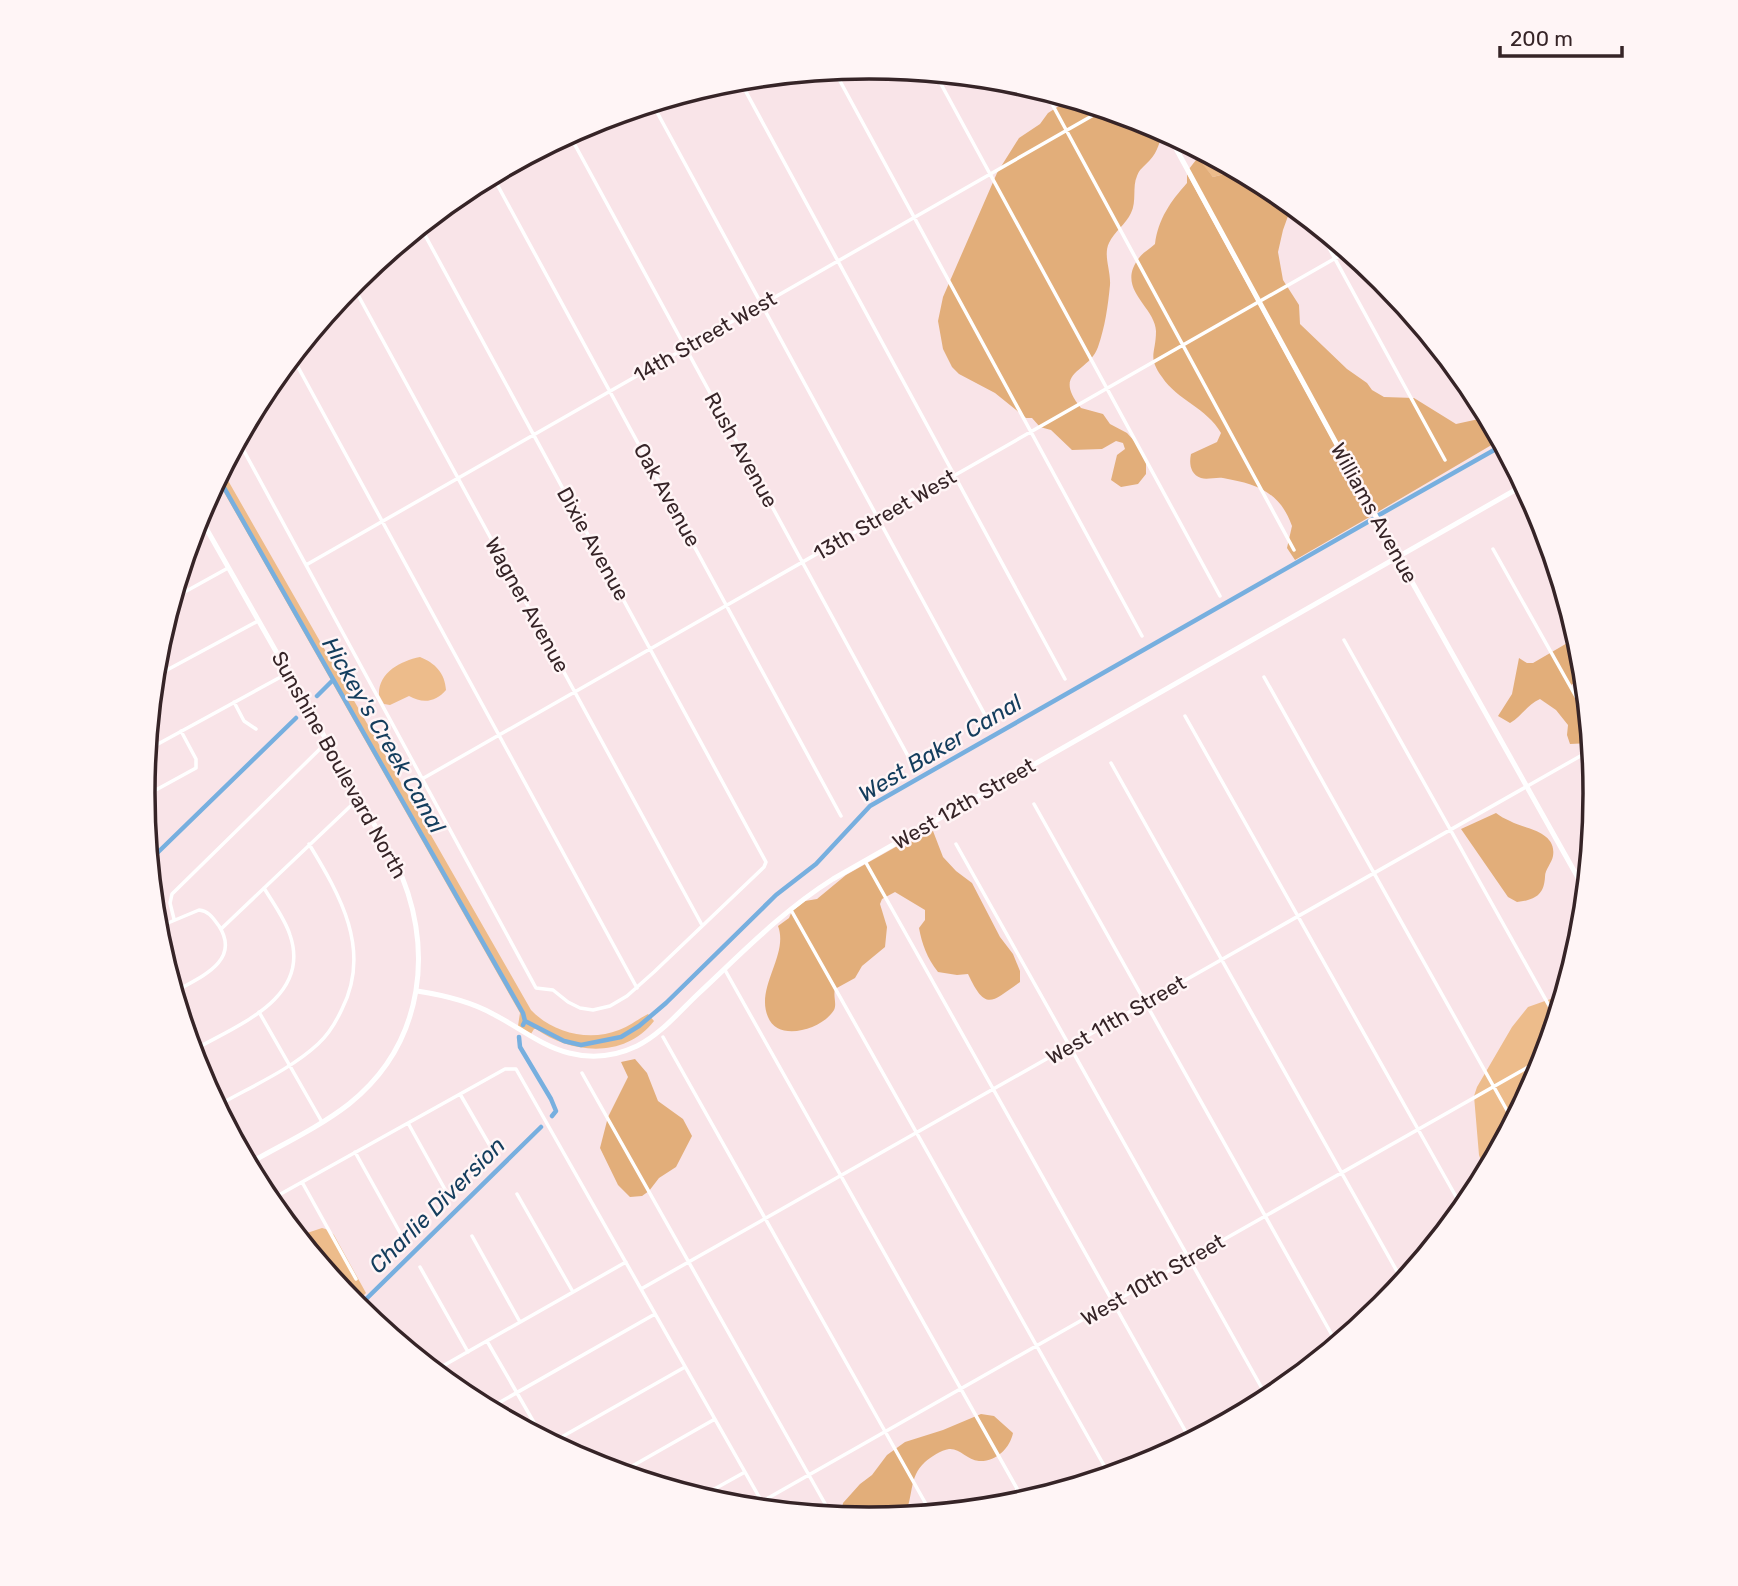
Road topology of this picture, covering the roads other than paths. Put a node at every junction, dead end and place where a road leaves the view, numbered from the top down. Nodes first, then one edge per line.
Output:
1 (839, 80) edge
2 (940, 83) edge
3 (745, 90) edge
4 (1051, 102) edge
5 (657, 112) edge
6 (1093, 115) edge
7 (1066, 131) junction
8 (574, 143) edge
9 (1176, 148) edge
10 (990, 174) junction
11 (497, 183) edge
12 (914, 218) junction
13 (424, 234) edge
14 (1328, 246) edge
15 (1339, 256) edge
16 (1335, 258) junction
17 (838, 261) junction
18 (358, 295) edge
19 (1259, 302) junction
20 (762, 304) junction
21 (1183, 345) junction
22 (686, 348) junction
23 (297, 365) edge
24 (1107, 389) junction
25 (610, 391) junction
26 (1031, 432) junction
27 (534, 434) junction
28 (243, 449) edge
29 (1445, 460) dead end
30 (954, 475) junction
31 (457, 478) junction
32 (1516, 490) edge
33 (878, 519) junction
34 (382, 521) junction
35 (206, 529) edge
36 (1493, 549) dead end
37 (1294, 550) dead end
38 (1398, 557) junction
39 (802, 562) junction
40 (306, 565) junction
41 (228, 568) junction
42 (184, 592) edge
43 (1220, 596) dead end
44 (727, 606) junction
45 (258, 621) junction
46 (1142, 636) dead end
47 (1344, 640) dead end
48 (650, 649) junction
49 (165, 671) edge
50 (288, 673) junction
51 (1264, 677) dead end
52 (1065, 679) dead end
53 (574, 692) junction
54 (1577, 698) edge
55 (234, 702) junction
56 (1185, 716) dead end
57 (990, 724) dead end
58 (256, 729) dead end
59 (181, 731) junction
60 (498, 736) junction
61 (327, 742) junction
62 (156, 745) edge
63 (1582, 755) edge
64 (1111, 763) dead end
65 (914, 767) dead end
66 (422, 779) junction
67 (1527, 787) junction
68 (155, 790) edge
69 (359, 798) junction
70 (1034, 804) dead end
71 (841, 816) dead end
72 (1451, 830) junction
73 (309, 844) junction
74 (956, 844) dead end
75 (865, 861) junction
76 (1374, 873) junction
77 (1578, 878) edge
78 (264, 888) junction
79 (790, 909) junction
80 (1298, 917) junction
81 (174, 919) junction
82 (167, 923) edge
83 (702, 925) junction
84 (221, 929) junction
85 (1222, 960) junction
86 (724, 969) junction
87 (182, 987) edge
88 (637, 988) junction
89 (417, 991) junction
90 (1146, 1003) junction
91 (1550, 1007) edge
92 (259, 1012) junction
93 (663, 1037) dead end
94 (201, 1046) edge
95 (1070, 1046) junction
96 (289, 1064) junction
97 (1529, 1066) edge
98 (582, 1073) dead end
99 (1493, 1086) junction
100 (993, 1089) junction
101 (460, 1094) junction
102 (225, 1102) edge
103 (1508, 1112) edge
104 (322, 1122) junction
105 (408, 1123) junction
106 (1418, 1129) junction
107 (917, 1133) junction
108 (355, 1152) junction
109 (493, 1152) dead end
110 (256, 1159) edge
111 (1342, 1172) junction
112 (841, 1176) junction
113 (302, 1182) junction
114 (447, 1194) dead end
115 (517, 1194) dead end
116 (279, 1195) edge
117 (1457, 1198) edge
118 (1265, 1216) junction
119 (766, 1219) junction
120 (472, 1236) dead end
121 (403, 1238) dead end
122 (1189, 1259) junction
123 (626, 1262) junction
124 (689, 1263) junction
125 (420, 1267) dead end
126 (1398, 1273) edge
127 (356, 1279) dead end
128 (641, 1289) junction
129 (573, 1292) junction
130 (1113, 1302) junction
131 (655, 1314) junction
132 (520, 1322) junction
133 (1333, 1336) edge
134 (487, 1340) junction
135 (1037, 1346) junction
136 (468, 1352) junction
137 (443, 1366) edge
138 (685, 1367) junction
139 (961, 1389) junction
140 (1262, 1389) edge
141 (517, 1393) junction
142 (498, 1403) edge
143 (715, 1419) junction
144 (534, 1424) edge
145 (885, 1432) junction
146 (1187, 1433) edge
147 (561, 1437) edge
148 (632, 1466) edge
149 (1105, 1467) edge
150 (745, 1472) junction
151 (809, 1475) junction
152 (713, 1490) edge
153 (1018, 1492) edge
154 (759, 1498) edge
155 (766, 1499) edge
156 (926, 1505) edge
157 (826, 1506) edge

1 - 12 street
2 - 10 street
3 - 17 street
4 - 7 street
5 - 20 street
6 - 7 street, 14th Street West
7 - 10 street, 14th Street West
7 - 21 street
8 - 22 street, Rush Avenue
9 - 19 street, Williams Avenue
10 - 12 street, 14th Street West
10 - 24 street
11 - 25 street, Oak Avenue
12 - 17 street, 14th Street West
12 - 26 street
13 - 27 street, Dixie Avenue
14 - 16 street
15 - 16 street, 13th Street West
16 - 19 street, 13th Street West
16 - 29 street
17 - 20 street, 14th Street West
17 - 30 street
18 - 31 street, Wagner Avenue
19 - 21 street, 13th Street West
19 - 38 street, Williams Avenue
20 - 22 street, 14th Street West
20 - 33 street
21 - 24 street, 13th Street West
21 - 37 street
22 - 25 street, 14th Street West
22 - 39 street, Rush Avenue
23 - 34 street
24 - 26 street, 13th Street West
24 - 43 street
25 - 27 street, 14th Street West
25 - 44 street, Oak Avenue
26 - 30 street, 13th Street West
26 - 46 street
27 - 31 street, 14th Street West
27 - 48 street, Dixie Avenue
28 - 40 street
30 - 33 street, 13th Street West
30 - 52 street
31 - 34 street, 14th Street West
31 - 53 street, Wagner Avenue
32 - 38 street, West 12th Street
33 - 39 street, 13th Street West
33 - 57 street
34 - 40 street, 14th Street West
34 - 60 street
35 - 41 street, Sunshine Boulevard North
36 - 54 street
38 - 67 street, Williams Avenue
38 - 75 street, West 12th Street
39 - 44 street, 13th Street West
39 - 65 street, Rush Avenue
40 - 66 street
41 - 42 street
41 - 45 street, Sunshine Boulevard North
44 - 48 street, 13th Street West
44 - 71 street, Oak Avenue
45 - 49 street
45 - 50 street, Sunshine Boulevard North
47 - 72 street
48 - 53 street, 13th Street West
48 - 83 street, Dixie Avenue
50 - 55 street
50 - 61 street, Sunshine Boulevard North
51 - 76 street
53 - 60 street, 13th Street West
53 - 83 street, Wagner Avenue
55 - 58 street
55 - 59 street
56 - 80 street
59 - 62 street
59 - 68 street
60 - 66 street, 13th Street West
60 - 88 street
61 - 69 street, Sunshine Boulevard North
61 - 81 street
63 - 67 street, West 11th Street
64 - 85 street
66 - 88 street
67 - 72 street, West 11th Street
67 - 77 street, Williams Avenue
69 - 73 street
69 - 89 street, Sunshine Boulevard North
70 - 90 street
72 - 76 street, West 11th Street
72 - 91 street
73 - 78 street
73 - 96 street
74 - 95 street
75 - 79 street, West 12th Street
75 - 100 street
76 - 80 street, West 11th Street
76 - 99 street
78 - 84 street
78 - 92 street
79 - 86 street, West 12th Street
79 - 107 street
80 - 85 street, West 11th Street
80 - 106 street
81 - 82 street
81 - 84 street
83 - 88 street
84 - 87 street
85 - 90 street, West 11th Street
85 - 111 street
86 - 89 street, West 12th Street
86 - 112 street
89 - 104 street, Sunshine Boulevard North
90 - 95 street, West 11th Street
90 - 118 street
92 - 94 street
92 - 96 street
93 - 119 street
95 - 100 street, West 11th Street
95 - 122 street
96 - 102 street
96 - 104 street
97 - 99 street, West 10th Street
98 - 124 street
99 - 103 street
99 - 106 street, West 10th Street
100 - 107 street, West 11th Street
100 - 130 street
101 - 105 street
101 - 109 street
101 - 123 street
104 - 110 street, Sunshine Boulevard North
105 - 108 street
105 - 114 street
106 - 111 street, West 10th Street
106 - 117 street
107 - 112 street, West 11th Street
107 - 135 street
108 - 113 street
108 - 121 street
111 - 118 street, West 10th Street
111 - 126 street
112 - 119 street, West 11th Street
112 - 139 street
113 - 116 street
113 - 127 street
115 - 129 street
118 - 122 street, West 10th Street
118 - 133 street
119 - 124 street, West 11th Street
119 - 145 street
120 - 132 street
122 - 130 street, West 10th Street
122 - 140 street
123 - 128 street
123 - 129 street
124 - 128 street, West 11th Street
124 - 151 street
125 - 136 street
128 - 131 street
129 - 132 street
130 - 135 street, West 10th Street
130 - 146 street
131 - 138 street
131 - 141 street
132 - 134 street
134 - 136 street
134 - 141 street
135 - 139 street, West 10th Street
135 - 149 street
136 - 137 street
138 - 143 street
138 - 147 street
139 - 145 street, West 10th Street
139 - 153 street
141 - 142 street
141 - 144 street
143 - 148 street
143 - 150 street
145 - 151 street, West 10th Street
145 - 156 street
150 - 152 street
150 - 154 street
151 - 155 street, West 10th Street
151 - 157 street

